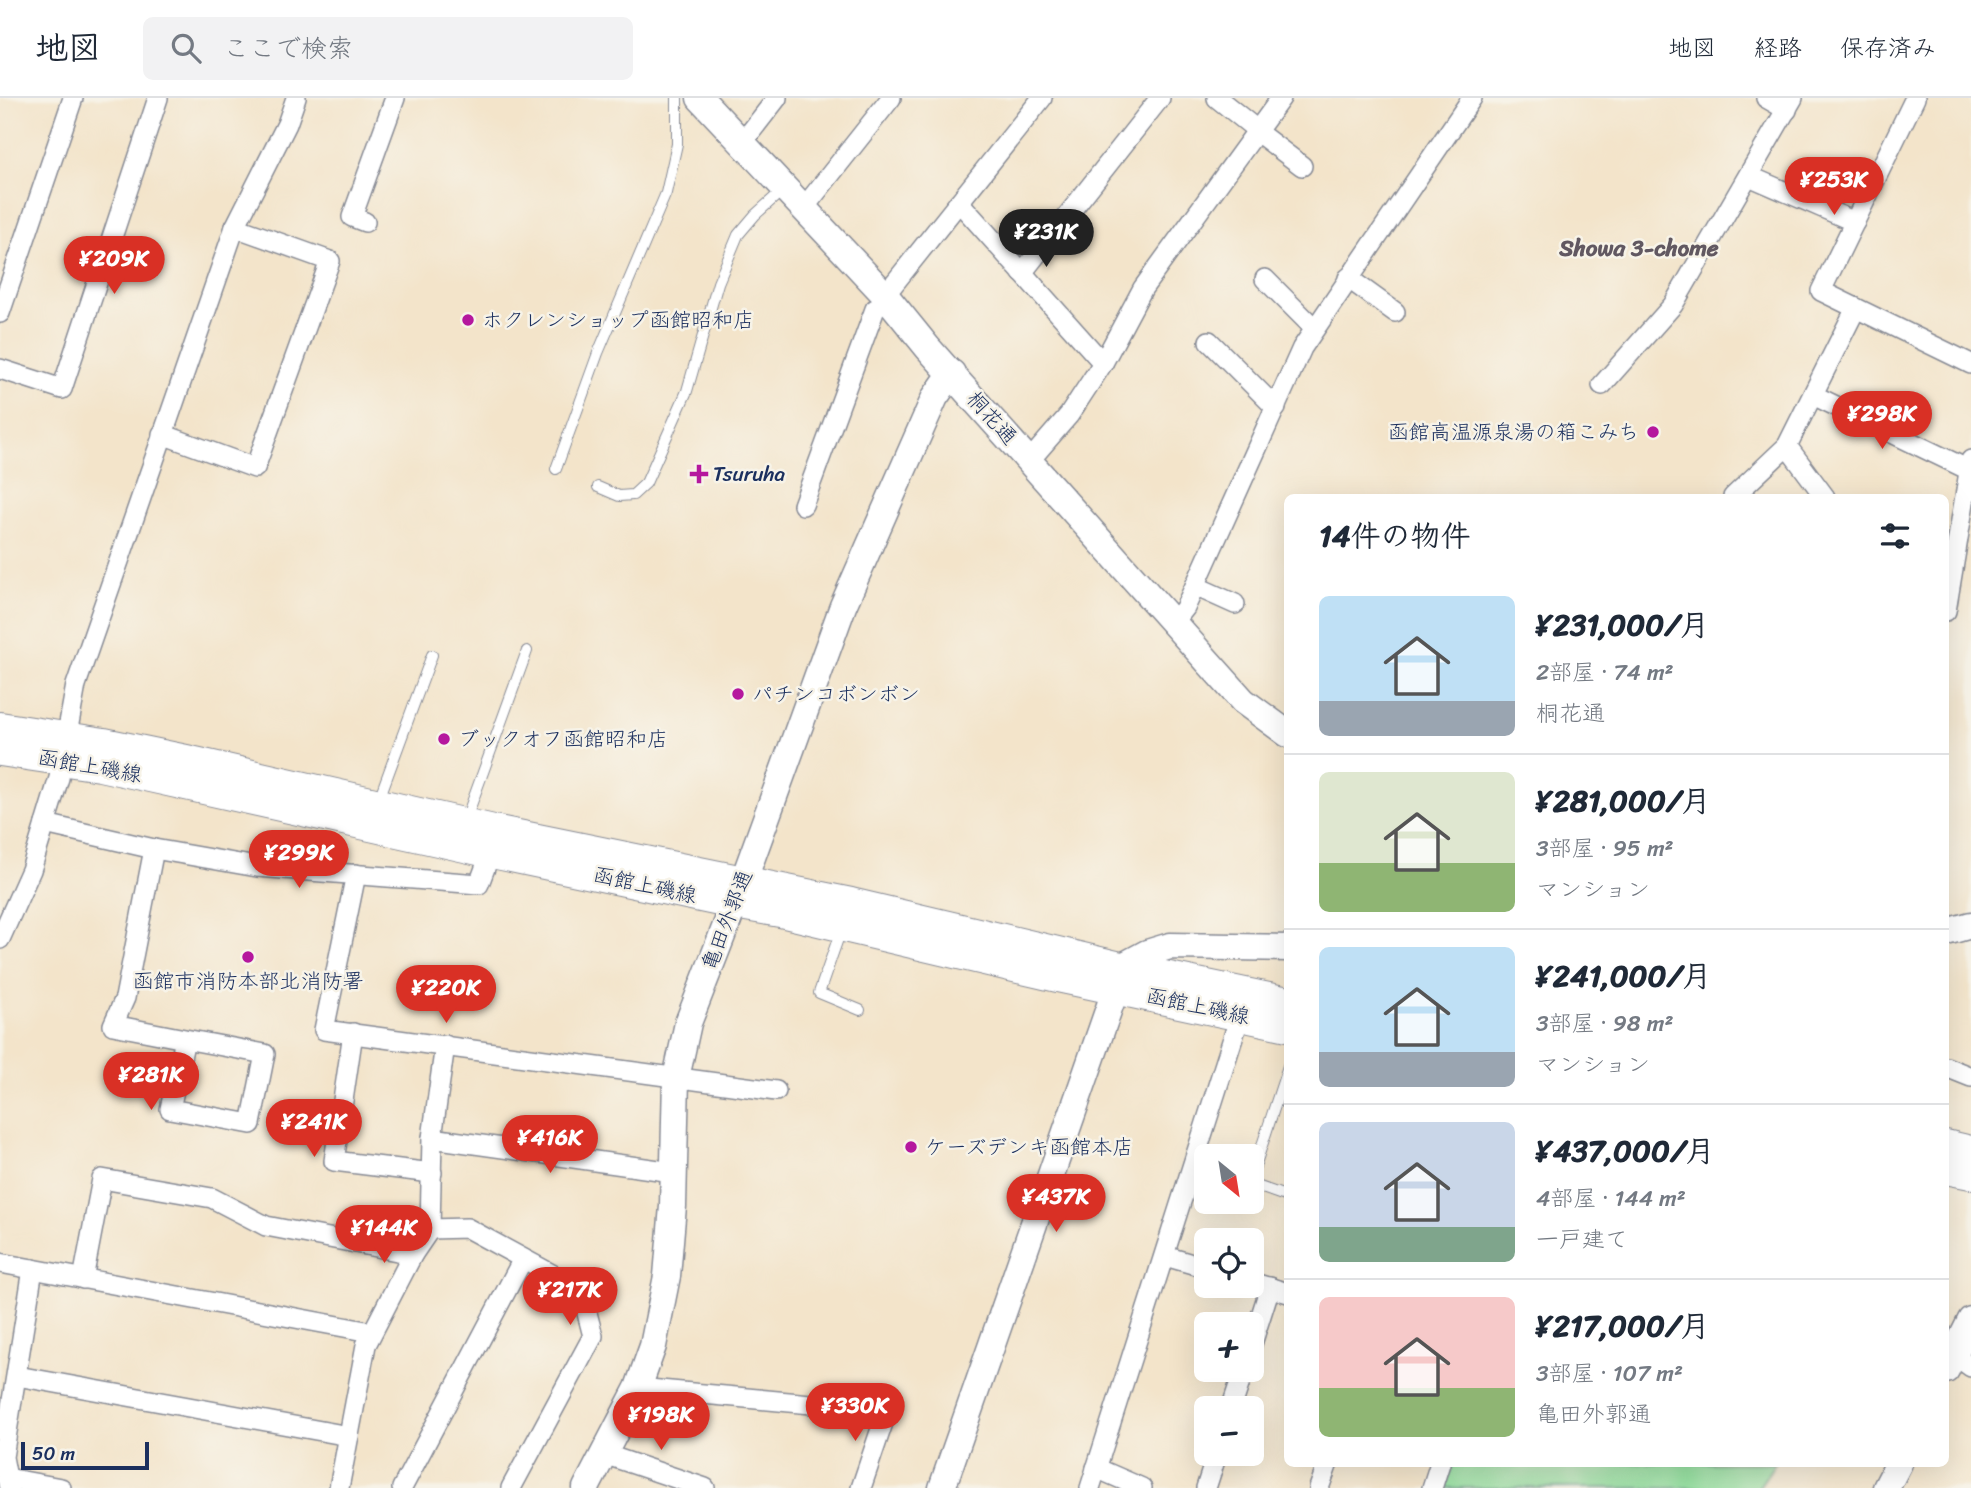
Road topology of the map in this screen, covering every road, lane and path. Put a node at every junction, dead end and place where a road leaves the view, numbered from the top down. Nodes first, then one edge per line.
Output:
1 (72, 98) edge
2 (158, 98) edge
3 (296, 98) edge
4 (396, 98) edge
5 (677, 98) edge
6 (700, 98) edge
7 (777, 98) edge
8 (891, 98) edge
9 (1042, 98) edge
10 (1160, 98) edge
11 (1217, 98) edge
12 (1281, 98) edge
13 (1472, 98) edge
14 (1766, 98) edge
15 (1916, 98) edge
16 (1790, 104) edge
17 (1257, 130) junction
18 (741, 143) junction
19 (1302, 166) dead end
20 (1749, 176) junction
21 (784, 189) junction
22 (959, 202) junction
23 (803, 209) junction
24 (365, 222) dead end
25 (1855, 222) junction
26 (235, 227) junction
27 (1022, 273) junction
28 (1348, 278) junction
29 (1265, 279) dead end
30 (880, 302) junction
31 (1856, 308) junction
32 (1395, 312) dead end
33 (0, 313) edge
34 (1314, 328) junction
35 (1209, 341) dead end
36 (1103, 363) junction
37 (1971, 364) edge
38 (0, 369) edge
39 (953, 373) junction
40 (1602, 385) dead end
41 (1813, 395) junction
42 (1276, 408) junction
43 (162, 435) junction
44 (1787, 446) junction
45 (1030, 460) junction
46 (1970, 465) edge
47 (556, 469) dead end
48 (598, 487) dead end
49 (1736, 494) edge
50 (1823, 494) edge
51 (803, 505) dead end
52 (1195, 586) junction
53 (1949, 593) edge
54 (1235, 604) dead end
55 (1174, 622) junction
56 (527, 651) dead end
57 (432, 655) dead end
58 (0, 727) edge
59 (1284, 731) edge
60 (63, 748) junction
61 (0, 751) edge
62 (378, 803) junction
63 (470, 807) dead end
64 (45, 824) junction
65 (495, 842) junction
66 (154, 849) junction
67 (356, 874) junction
68 (739, 893) junction
69 (847, 915) junction
70 (1971, 925) edge
71 (1949, 931) edge
72 (0, 938) edge
73 (1284, 948) edge
74 (1119, 977) junction
75 (1284, 1001) edge
76 (860, 1010) dead end
77 (1240, 1016) junction
78 (1284, 1025) edge
79 (353, 1033) junction
80 (185, 1039) junction
81 (445, 1045) junction
82 (1949, 1068) edge
83 (676, 1077) junction
84 (1971, 1077) edge
85 (1284, 1078) edge
86 (776, 1091) dead end
87 (432, 1139) junction
88 (1263, 1144) edge
89 (1949, 1146) edge
90 (1971, 1151) edge
91 (1949, 1170) edge
92 (673, 1172) junction
93 (432, 1173) junction
94 (1971, 1174) edge
95 (1264, 1186) edge
96 (1284, 1194) edge
97 (430, 1229) junction
98 (413, 1254) junction
99 (1165, 1256) junction
100 (523, 1259) junction
101 (0, 1263) edge
102 (1194, 1264) edge
103 (33, 1269) junction
104 (83, 1279) junction
105 (1270, 1287) edge
106 (1262, 1312) edge
107 (1971, 1320) edge
108 (371, 1332) junction
109 (1957, 1364) edge
110 (17, 1376) junction
111 (638, 1388) junction
112 (349, 1436) junction
113 (604, 1454) junction
114 (1213, 1466) edge
115 (1327, 1467) edge
116 (1439, 1467) edge
117 (1897, 1467) edge
118 (1096, 1468) junction
119 (8, 1483) edge
120 (344, 1486) edge
121 (61, 1488) edge
122 (402, 1488) edge
123 (511, 1488) edge
124 (586, 1488) edge
125 (705, 1488) edge
126 (862, 1488) edge
127 (942, 1488) edge
128 (1090, 1488) edge
129 (1142, 1488) edge
130 (1206, 1488) edge
131 (1319, 1488) edge
132 (1432, 1488) edge
133 (1886, 1488) edge

1 - 33 street
2 - 38 street
3 - 26 street
4 - 24 street
5 - 47 lane
6 - 18 street, 桐花通
7 - 18 street
8 - 23 street
9 - 22 street
10 - 27 street
11 - 17 street
12 - 17 street
13 - 28 street
14 - 16 street
15 - 25 street
16 - 20 street
17 - 19 street
17 - 36 street
18 - 21 street, 桐花通
20 - 25 street
20 - 40 street
21 - 23 street, 桐花通
21 - 48 lane
22 - 27 street
22 - 30 street
23 - 30 street, 桐花通
25 - 31 street
26 - 43 street
26 - 43 street
27 - 36 street
28 - 32 street
28 - 34 street
29 - 34 street
30 - 39 street, 桐花通
30 - 51 street
31 - 37 street
31 - 41 street
34 - 42 street
35 - 42 street
36 - 45 street
39 - 45 street, 桐花通
39 - 68 street, 亀田外郭通
41 - 44 street
41 - 46 street
42 - 52 street
43 - 60 street
44 - 49 street
44 - 50 street
45 - 55 street, 桐花通
46 - 53 street
52 - 54 street
52 - 55 street
55 - 59 street, 桐花通
56 - 63 lane
57 - 62 lane
58 - 60 main road, 函館上磯線
60 - 61 main road, 函館上磯線
60 - 62 main road, 函館上磯線
60 - 64 street
60 - 65 main road, 函館上磯線
62 - 65 main road, 函館上磯線
64 - 66 street
64 - 72 street
65 - 67 street
65 - 68 main road, 函館上磯線
66 - 67 street
66 - 80 street
67 - 79 street
68 - 69 main road, 函館上磯線
68 - 83 street, 亀田外郭通
69 - 74 main road, 函館上磯線
69 - 76 lane
70 - 71 street
73 - 74 street
74 - 75 main road, 函館上磯線
74 - 77 main road, 函館上磯線
74 - 127 street
77 - 78 main road, 函館上磯線
77 - 99 street
79 - 81 street
79 - 93 street
80 - 80 street
81 - 83 street
81 - 87 street
82 - 84 street
83 - 86 street
83 - 92 street, 亀田外郭通
85 - 88 lane
87 - 92 street
87 - 93 street
89 - 90 main road
91 - 94 main road
92 - 111 street, 亀田外郭通
93 - 97 street
95 - 96 lane
97 - 98 street
97 - 100 street
98 - 104 street
98 - 108 street
99 - 102 street
99 - 118 street
100 - 122 street
100 - 123 street
101 - 103 street
103 - 104 street
103 - 110 street
104 - 108 street
105 - 106 street
107 - 109 street
108 - 112 street
110 - 112 street
110 - 119 street
111 - 113 street, 亀田外郭通
111 - 126 street
112 - 120 street
113 - 124 street, 亀田外郭通
113 - 125 street
114 - 130 street
115 - 131 street
116 - 132 street
117 - 133 street
118 - 128 street
118 - 129 street
119 - 121 street

